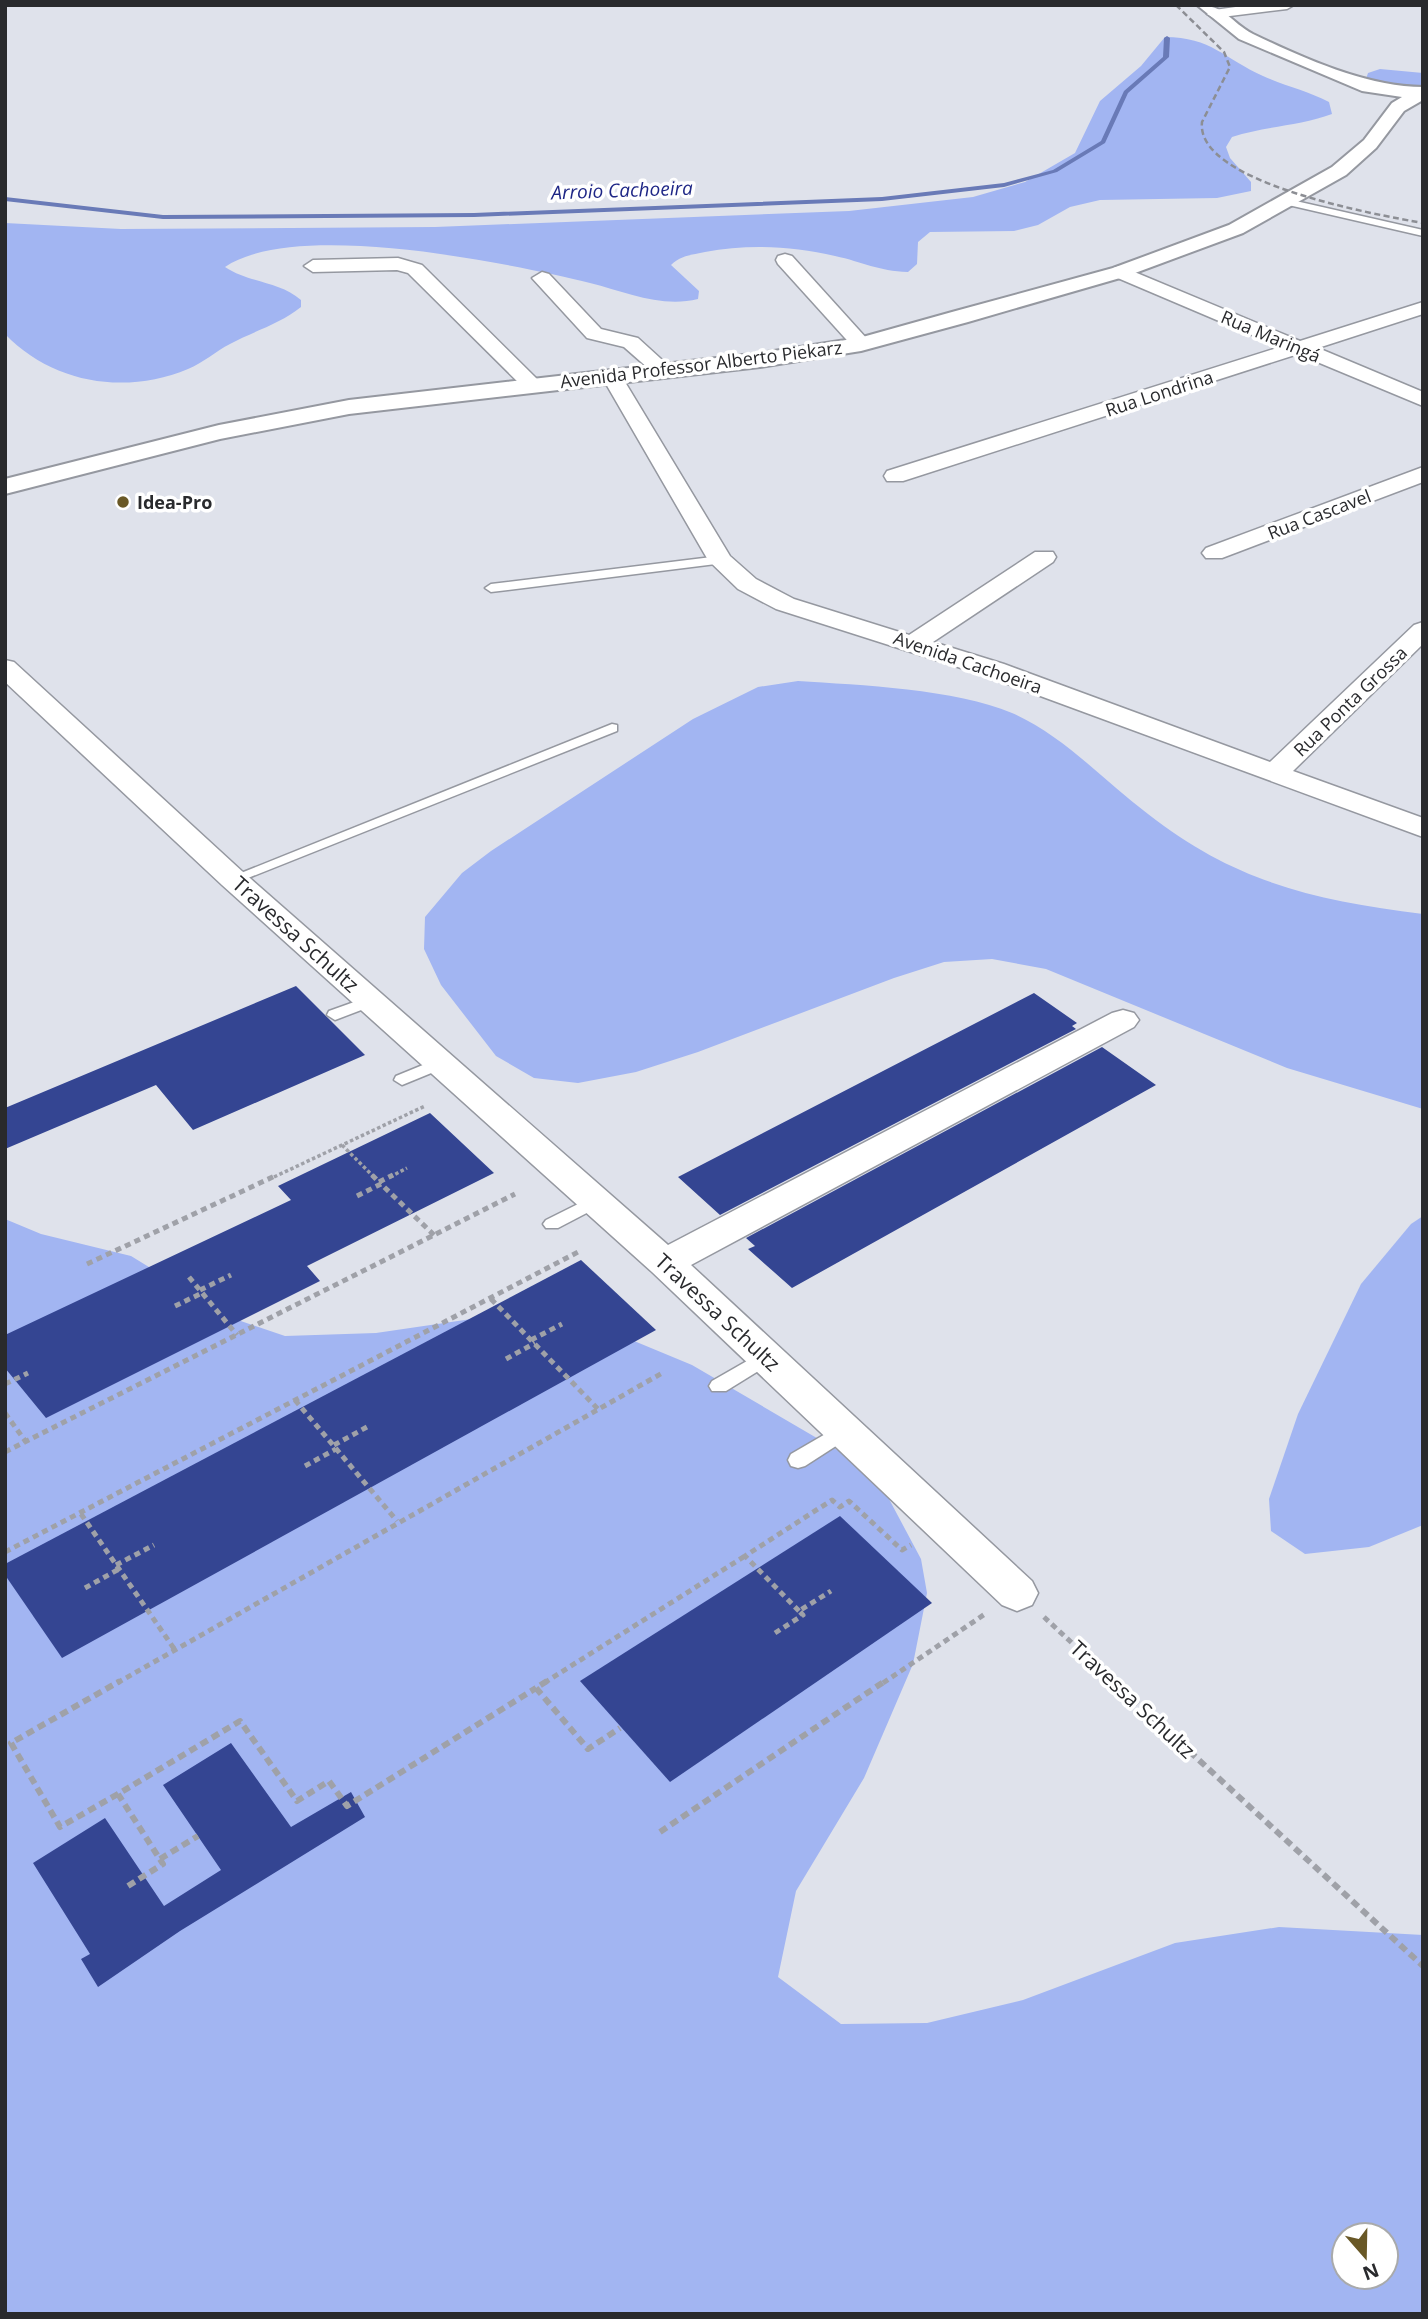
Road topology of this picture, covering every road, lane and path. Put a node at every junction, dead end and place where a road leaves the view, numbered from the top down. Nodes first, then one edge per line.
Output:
1 (1287, 5) edge
2 (1210, 10) edge
3 (1359, 71) junction
4 (1422, 92) edge
5 (1392, 114) junction
6 (1287, 202) junction
7 (1423, 233) edge
8 (785, 260) dead end
9 (313, 266) dead end
10 (1120, 272) junction
11 (542, 278) dead end
12 (1423, 308) edge
13 (861, 344) junction
14 (1299, 348) junction
15 (664, 372) junction
16 (612, 377) junction
17 (531, 384) junction
18 (1423, 400) edge
19 (1423, 474) edge
20 (895, 477) dead end
21 (5, 487) edge
22 (1214, 553) dead end
23 (1044, 557) dead end
24 (720, 560) junction
25 (491, 588) dead end
26 (1423, 631) edge
27 (914, 643) junction
28 (5, 668) edge
29 (612, 728) dead end
30 (1276, 772) junction
31 (1423, 828) edge
32 (233, 879) junction
33 (371, 1001) junction
34 (335, 1015) dead end
35 (1123, 1020) dead end
36 (440, 1063) junction
37 (402, 1080) dead end
38 (425, 1106) dead end
39 (342, 1145) junction
40 (407, 1168) dead end
41 (380, 1183) junction
42 (515, 1194) dead end
43 (357, 1196) dead end
44 (596, 1201) junction
45 (552, 1224) dead end
46 (434, 1235) junction
47 (578, 1252) dead end
48 (665, 1263) junction
49 (87, 1264) dead end
50 (230, 1275) dead end
51 (189, 1277) dead end
52 (201, 1291) junction
53 (491, 1299) junction
54 (175, 1306) dead end
55 (562, 1324) dead end
56 (237, 1335) junction
57 (533, 1342) junction
58 (766, 1357) junction
59 (506, 1359) dead end
60 (664, 1372) dead end
61 (28, 1373) dead end
62 (5, 1384) edge
63 (719, 1386) dead end
64 (295, 1400) junction
65 (598, 1409) junction
66 (5, 1413) edge
67 (367, 1427) dead end
68 (846, 1430) junction
69 (26, 1442) junction
70 (335, 1447) junction
71 (5, 1452) edge
72 (798, 1461) dead end
73 (306, 1466) dead end
74 (81, 1514) junction
75 (397, 1521) junction
76 (945, 1521) junction
77 (154, 1545) dead end
78 (5, 1552) edge
79 (744, 1556) junction
80 (118, 1567) junction
81 (85, 1588) dead end
82 (831, 1591) dead end
83 (1017, 1593) junction
84 (799, 1611) junction
85 (775, 1633) dead end
86 (176, 1650) junction
87 (536, 1688) junction
88 (620, 1728) dead end
89 (118, 1794) junction
90 (660, 1832) dead end
91 (198, 1836) dead end
92 (160, 1859) junction
93 (128, 1886) dead end
94 (1423, 1966) edge

1 - 2 street
2 - 3 main road
3 - 4 main road
3 - 5 main road
4 - 5 main road, Avenida Professor Alberto Piekarz
5 - 6 main road, Avenida Professor Alberto Piekarz
6 - 7 lane
6 - 10 main road, Avenida Professor Alberto Piekarz
8 - 13 street
9 - 17 street
10 - 13 main road, Avenida Professor Alberto Piekarz
10 - 14 street, Rua Maringá
11 - 15 street
12 - 14 street, Rua Londrina
13 - 15 main road, Avenida Professor Alberto Piekarz
14 - 18 street, Rua Maringá
14 - 20 street, Rua Londrina
15 - 16 main road, Avenida Professor Alberto Piekarz
16 - 17 main road, Avenida Professor Alberto Piekarz
16 - 24 street, Avenida Cachoeira
17 - 21 main road, Avenida Professor Alberto Piekarz
19 - 22 street, Rua Cascavel
23 - 27 street
24 - 25 lane
24 - 27 street, Avenida Cachoeira
26 - 30 street, Rua Ponta Grossa
27 - 30 street, Avenida Cachoeira
28 - 32 street, Travessa Schultz
29 - 32 lane
30 - 31 street, Avenida Cachoeira
32 - 33 street, Travessa Schultz
33 - 34 lane
33 - 36 street, Travessa Schultz
35 - 48 street
36 - 37 lane
36 - 44 street, Travessa Schultz
38 - 39 path
39 - 41 path
39 - 49 path
40 - 41 path
41 - 43 path
41 - 46 path
42 - 46 path
44 - 45 lane
44 - 48 street, Travessa Schultz
46 - 56 path
47 - 53 path
48 - 58 street, Travessa Schultz
50 - 52 path
51 - 52 path
52 - 54 path
52 - 56 path
53 - 57 path
53 - 64 path
55 - 57 path
56 - 69 path
57 - 59 path
57 - 65 path
58 - 63 lane
58 - 68 street, Travessa Schultz
60 - 65 path
61 - 62 path
64 - 70 path
64 - 74 path
65 - 75 path
66 - 69 path
67 - 70 path
68 - 72 lane
68 - 76 street, Travessa Schultz
69 - 71 path
70 - 73 path
70 - 75 path
74 - 78 path
74 - 80 path
75 - 86 path
76 - 79 path
76 - 83 street, Travessa Schultz
77 - 80 path
79 - 84 path
79 - 87 path
80 - 81 path
80 - 86 path
82 - 84 path
83 - 90 path
83 - 94 path, Travessa Schultz
84 - 85 path
86 - 89 path
87 - 88 path
87 - 89 path
89 - 92 path
91 - 92 path
92 - 93 path

